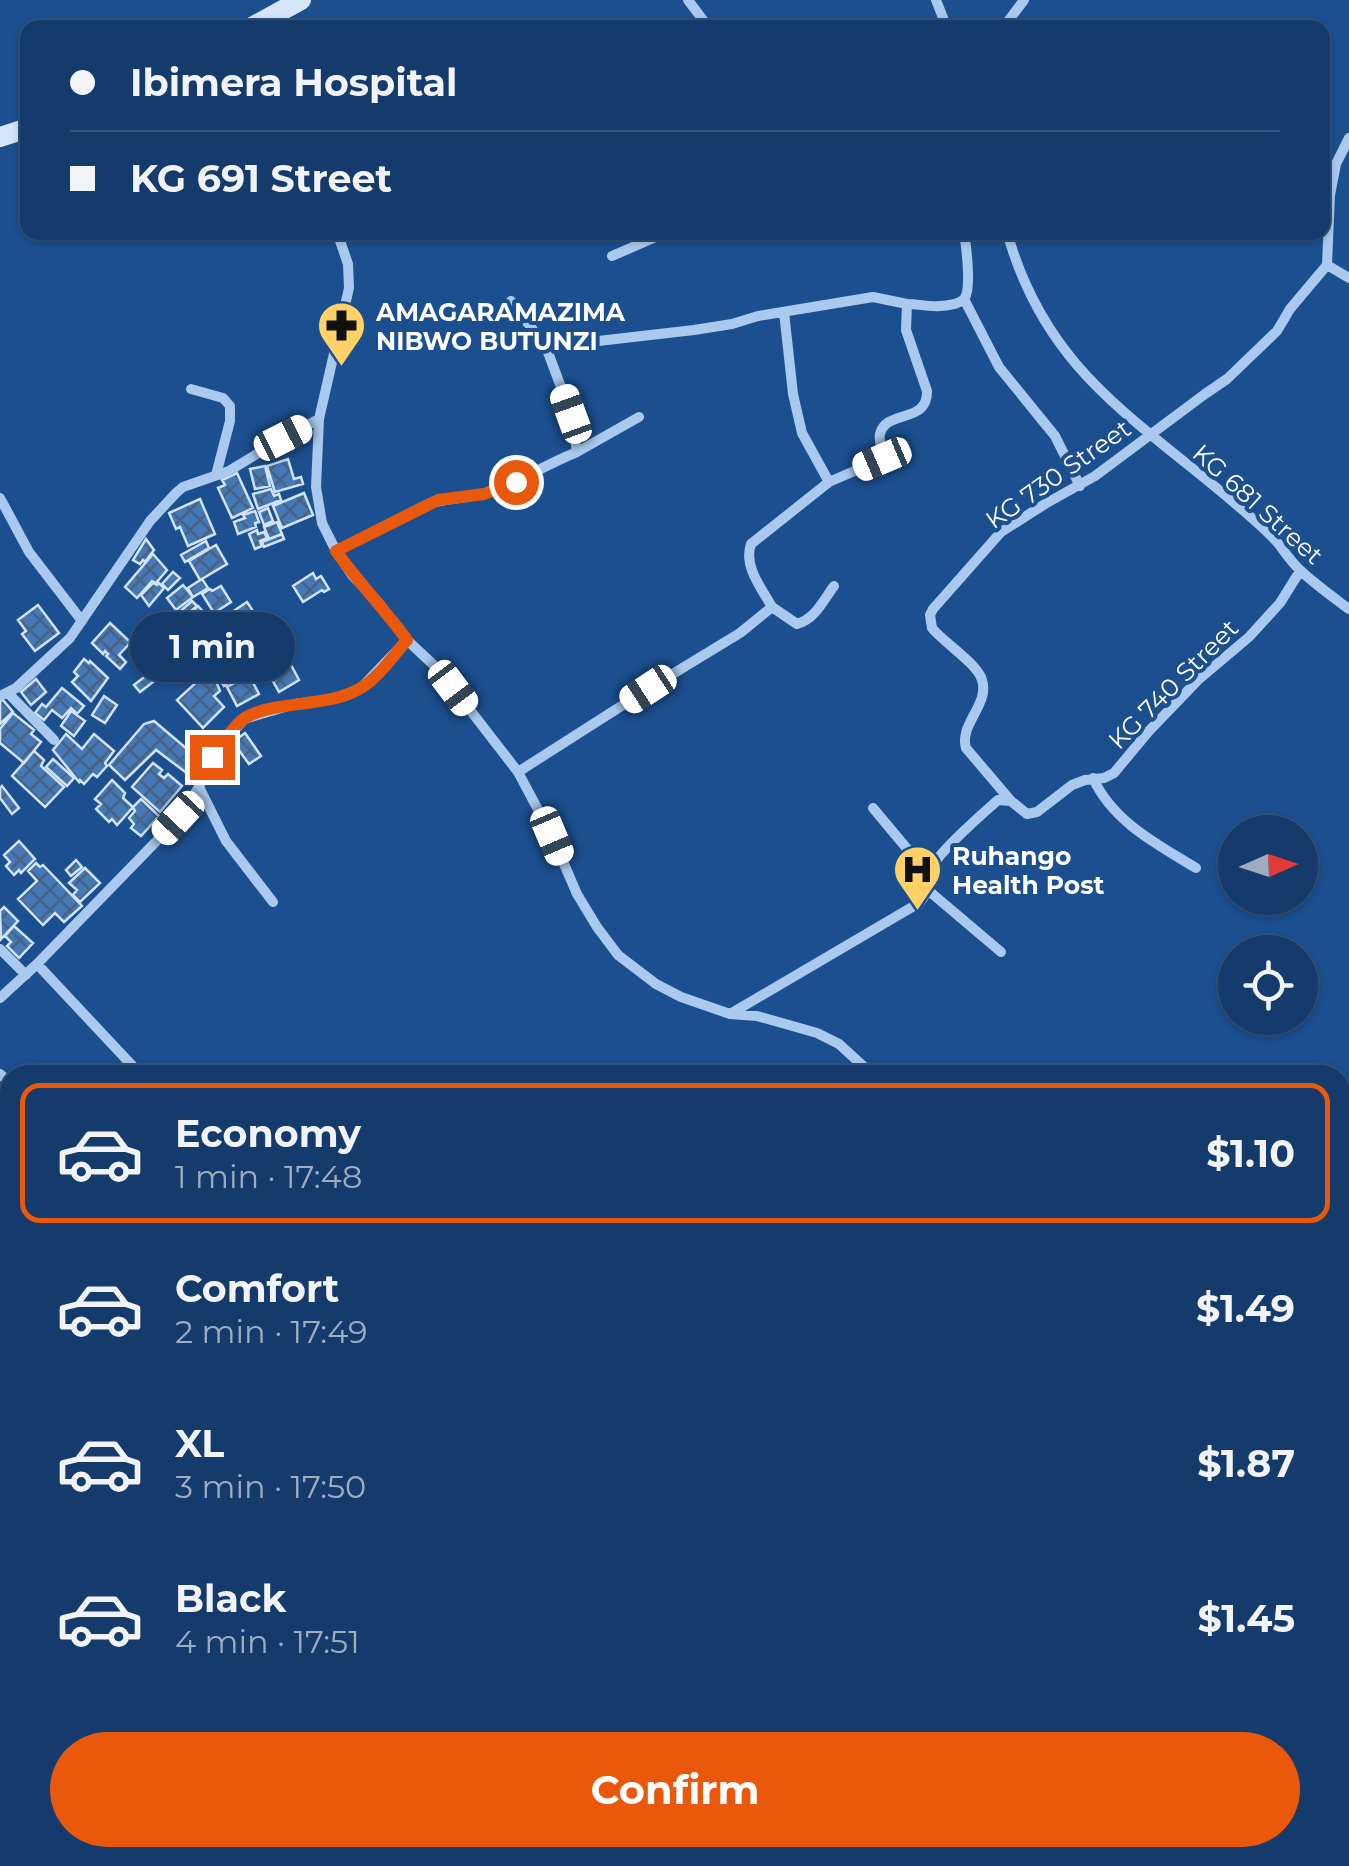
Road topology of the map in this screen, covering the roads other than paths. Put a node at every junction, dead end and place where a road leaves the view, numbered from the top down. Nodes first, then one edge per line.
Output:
1 (302, 0) edge
2 (265, 20) edge
3 (1349, 138) edge
4 (1330, 195) edge
5 (339, 240) edge
6 (648, 240) edge
7 (964, 240) edge
8 (1009, 240) edge
9 (1327, 240) edge
10 (612, 256) dead end
11 (1326, 265) junction
12 (1349, 278) edge
13 (964, 299) junction
14 (511, 301) dead end
15 (907, 304) junction
16 (784, 312) junction
17 (546, 347) junction
18 (191, 390) dead end
19 (639, 417) dead end
20 (319, 419) junction
21 (1149, 435) junction
22 (577, 452) junction
23 (216, 475) junction
24 (829, 482) junction
25 (1080, 486) junction
26 (0, 498) edge
27 (336, 551) junction
28 (1300, 571) junction
29 (834, 586) dead end
30 (772, 607) junction
31 (1349, 609) edge
32 (82, 621) junction
33 (407, 640) junction
34 (4, 695) edge
35 (54, 740) dead end
36 (518, 772) junction
37 (1093, 778) junction
38 (199, 787) junction
39 (1011, 800) junction
40 (873, 808) dead end
41 (1196, 868) dead end
42 (929, 875) junction
43 (929, 891) junction
44 (273, 902) dead end
45 (0, 949) edge
46 (1001, 952) dead end
47 (37, 964) junction
48 (26, 974) junction
49 (0, 998) edge
50 (730, 1014) junction
51 (132, 1065) edge
52 (862, 1065) edge

1 - 2 main road
3 - 4 street
5 - 20 street
6 - 10 street
7 - 13 street
8 - 21 street, KG 681 Street
9 - 11 street
11 - 12 street
11 - 21 street, KG 730 Street
13 - 15 street
13 - 25 street
14 - 17 street
15 - 16 street
15 - 24 street
16 - 17 street
16 - 24 street
17 - 22 street
18 - 23 street
19 - 22 street
20 - 23 street
20 - 27 street
21 - 25 street, KG 730 Street
21 - 28 street, KG 681 Street
22 - 27 street
23 - 32 street
24 - 30 street
25 - 39 street, KG 730 Street
26 - 32 street
27 - 33 street
28 - 31 street, KG 681 Street
28 - 37 street, KG 740 Street
29 - 30 street
30 - 36 street
32 - 34 street
33 - 36 street
33 - 38 street
34 - 35 street
36 - 50 street
37 - 39 street, KG 740 Street
37 - 41 street
38 - 44 street
38 - 47 street
39 - 42 street
40 - 42 street
42 - 43 street
43 - 46 street
43 - 50 street
45 - 48 street
47 - 48 street
47 - 51 street
48 - 49 street
50 - 52 street

